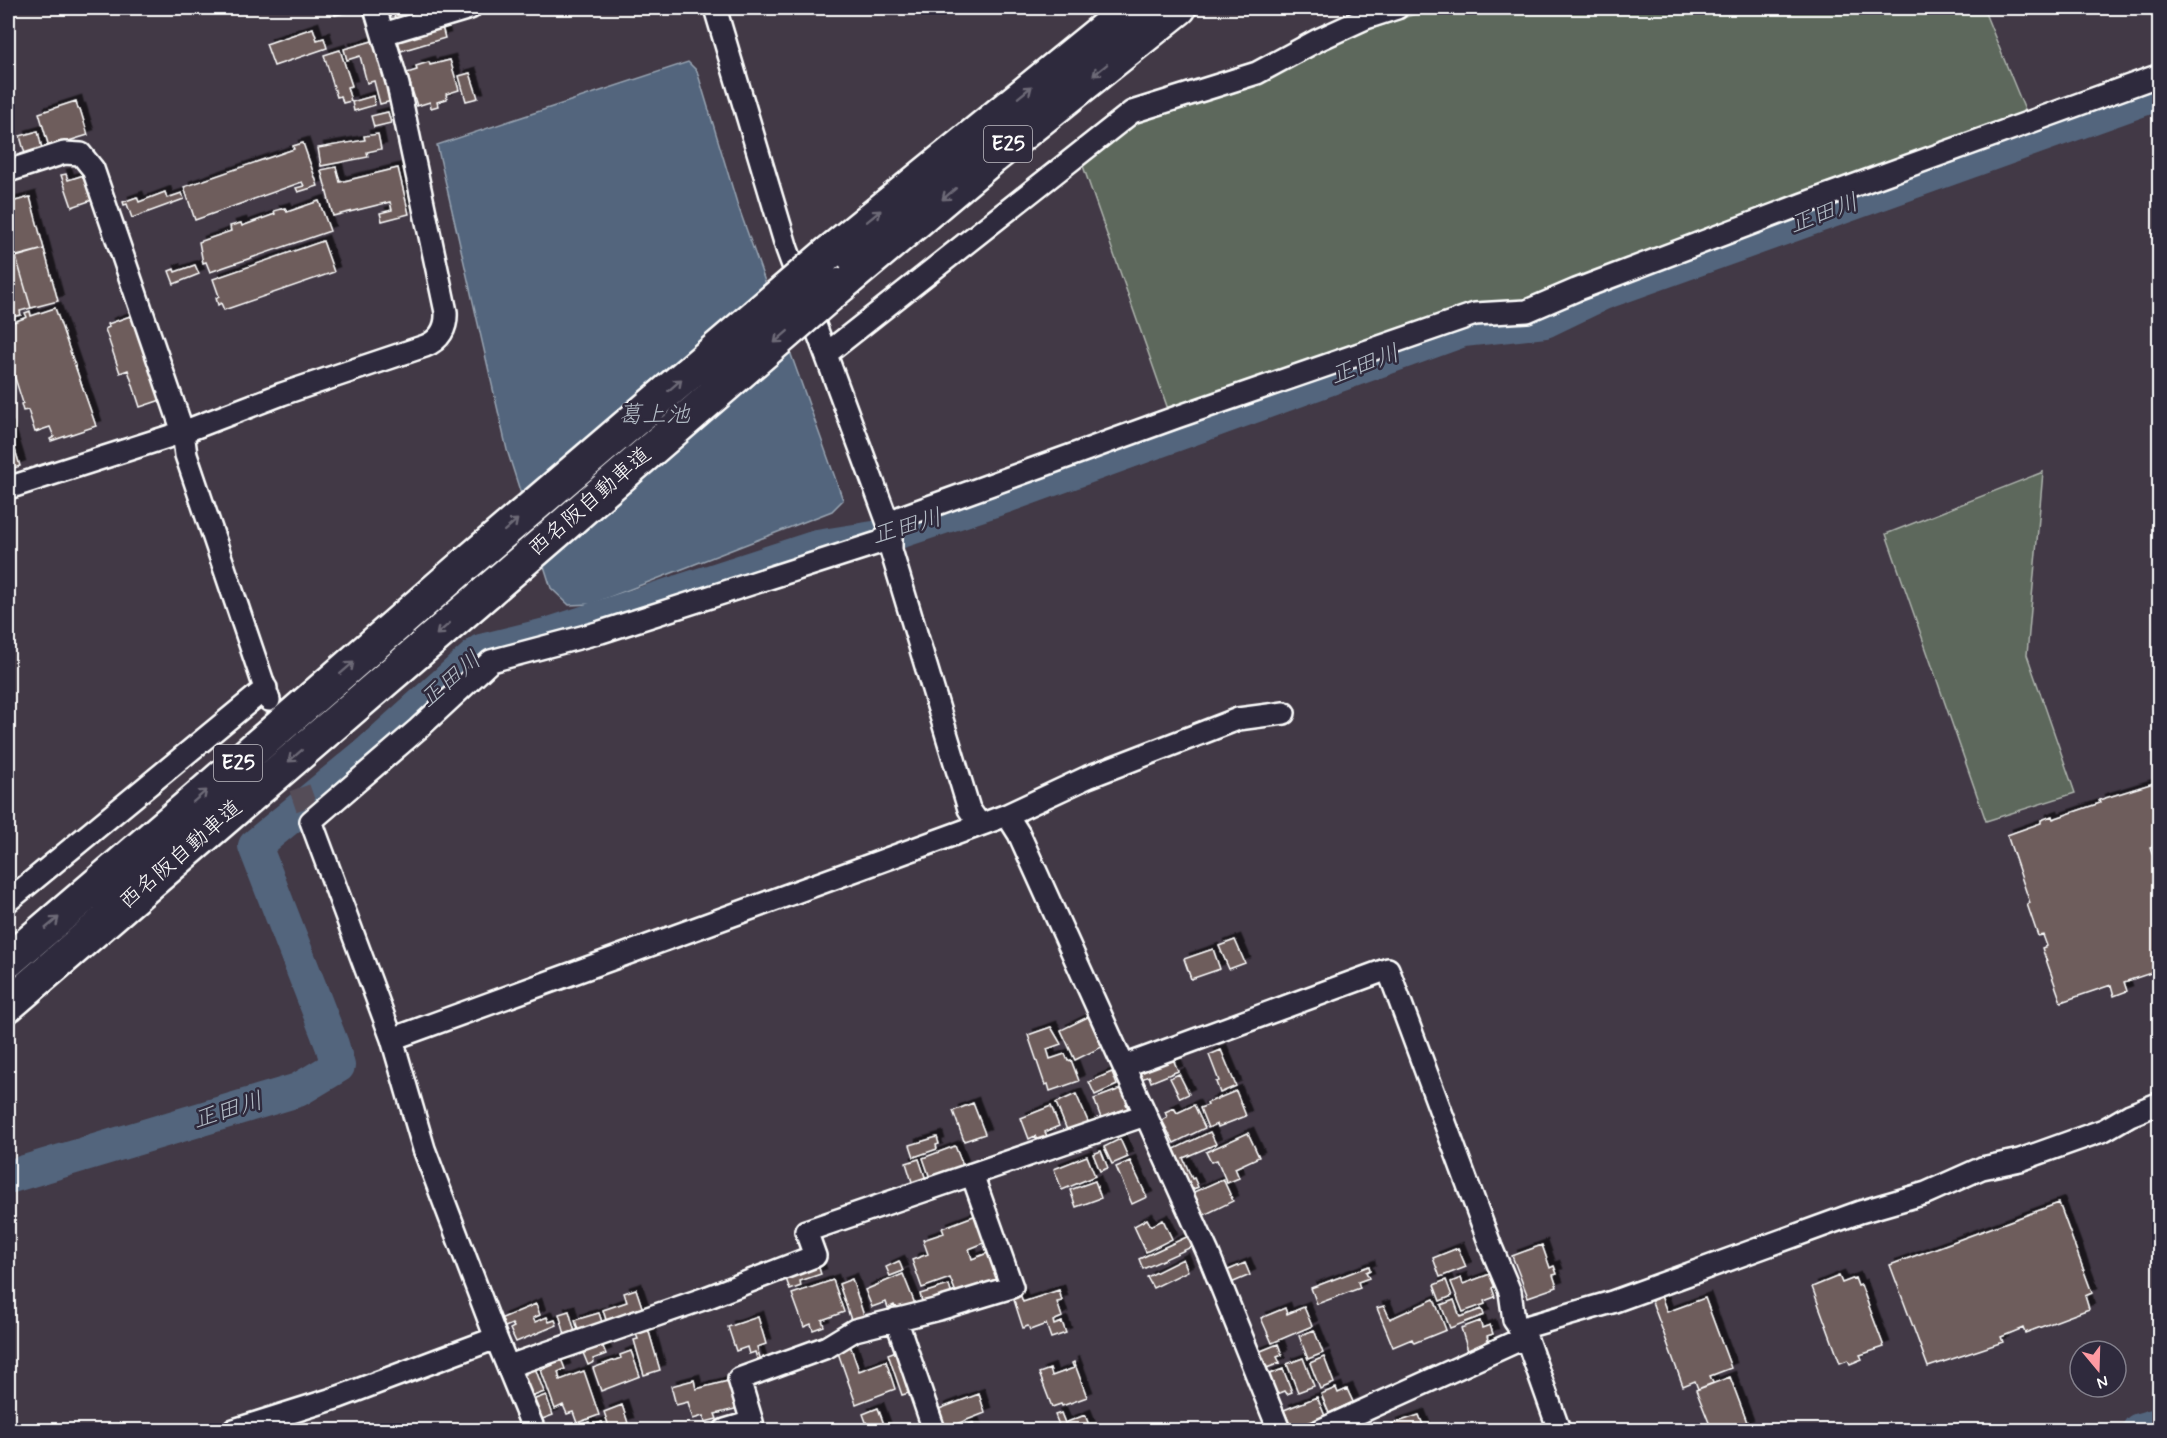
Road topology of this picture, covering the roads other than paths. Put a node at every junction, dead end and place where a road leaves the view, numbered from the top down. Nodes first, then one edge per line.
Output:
1 (375, 8) edge
2 (470, 8) edge
3 (715, 8) edge
4 (1124, 8) edge
5 (1179, 8) edge
6 (1183, 8) edge
7 (1397, 8) edge
8 (1365, 13) edge
9 (1135, 22) edge
10 (383, 34) junction
11 (1093, 36) junction
12 (2160, 75) edge
13 (8, 171) edge
14 (826, 354) junction
15 (183, 432) junction
16 (8, 488) edge
17 (891, 531) junction
18 (1284, 713) dead end
19 (1007, 815) junction
20 (980, 825) junction
21 (147, 884) junction
22 (8, 901) edge
23 (8, 961) edge
24 (8, 1005) edge
25 (8, 1020) edge
26 (392, 1039) junction
27 (1124, 1066) junction
28 (2160, 1103) edge
29 (1144, 1115) junction
30 (972, 1174) junction
31 (896, 1319) junction
32 (1522, 1333) junction
33 (496, 1338) junction
34 (509, 1366) junction
35 (234, 1431) edge
36 (534, 1431) edge
37 (725, 1431) edge
38 (934, 1431) edge
39 (1279, 1431) edge
40 (1321, 1431) edge
41 (1560, 1431) edge

1 - 10 street
2 - 10 street
3 - 14 street
4 - 11 highway
5 - 9 highway, 西名阪自動車道 / E25
6 - 9 highway
7 - 8 street
8 - 14 street
9 - 11 highway, 西名阪自動車道 / E25
9 -> 21 highway, 西名阪自動車道 / E25, bridge
10 - 15 street
23 -> 11 highway, 西名阪自動車道 / E25, bridge
12 - 17 street
13 - 15 street
14 - 17 street
15 - 16 street
15 - 22 street
17 - 20 street
17 - 26 street
18 - 19 street
19 - 20 street
19 - 27 street
20 - 26 street
21 - 24 highway, 西名阪自動車道 / E25
21 - 25 highway
26 - 33 street
27 - 29 street
27 - 32 street
28 - 32 street
29 - 30 street
29 - 39 street
30 - 31 street
30 - 34 street
31 - 37 street
31 - 38 street
32 - 40 street
32 - 41 street
33 - 34 street
33 - 35 street
34 - 36 street

